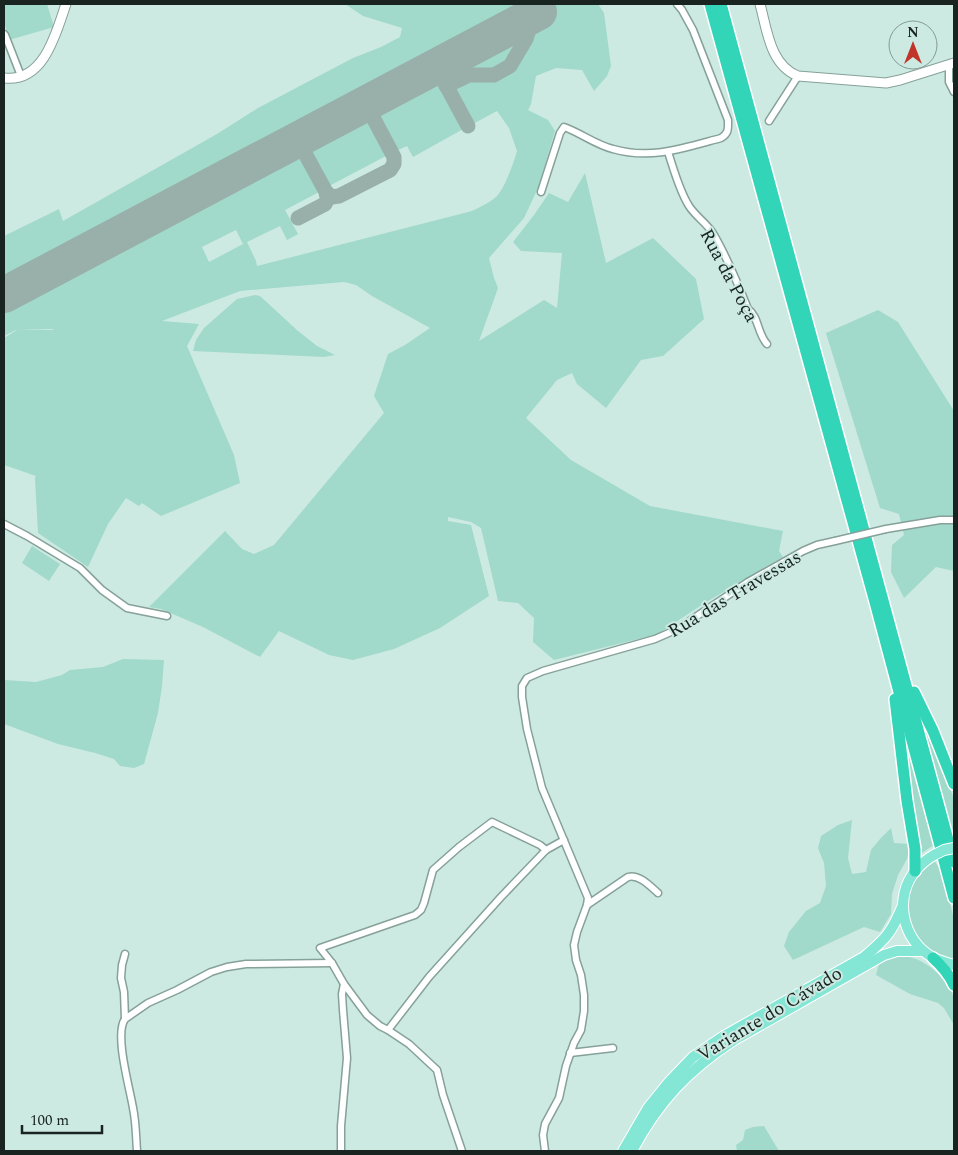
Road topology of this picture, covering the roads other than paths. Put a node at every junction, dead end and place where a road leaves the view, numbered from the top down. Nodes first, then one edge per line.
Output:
1 (66, 4) edge
2 (677, 4) edge
3 (709, 4) edge
4 (721, 4) edge
5 (760, 4) edge
6 (4, 34) edge
7 (952, 64) edge
8 (21, 76) junction
9 (798, 76) junction
10 (4, 78) edge
11 (954, 92) edge
12 (769, 122) dead end
13 (668, 152) junction
14 (542, 192) dead end
15 (767, 344) dead end
16 (954, 520) edge
17 (4, 524) edge
18 (880, 586) junction
19 (875, 602) junction
20 (167, 616) dead end
21 (954, 784) edge
22 (564, 840) junction
23 (954, 848) edge
24 (546, 850) junction
25 (954, 862) edge
26 (915, 871) junction
27 (658, 893) dead end
28 (954, 898) edge
29 (587, 904) junction
30 (903, 906) junction
31 (125, 954) dead end
32 (928, 954) junction
33 (332, 963) junction
34 (954, 965) edge
35 (344, 984) junction
36 (954, 985) edge
37 (125, 1019) junction
38 (388, 1030) junction
39 (613, 1048) dead end
40 (570, 1053) junction
41 (137, 1151) edge
42 (341, 1151) edge
43 (462, 1151) edge
44 (545, 1151) edge
45 (623, 1151) edge
46 (632, 1151) edge

1 - 8 street
2 - 13 street
3 - 19 highway
4 - 18 highway
5 - 9 street
6 - 8 street
7 - 9 street
7 - 11 street
8 - 10 street
9 - 12 street
13 - 14 street
13 - 15 street, Rua da Poça
16 - 22 street, Rua das Travessas, bridge
17 - 20 street
18 - 21 highway
18 - 25 highway
19 - 26 highway
19 - 28 highway
22 - 24 street
22 - 29 street
23 - 26 main road, bridge
24 - 33 street
24 - 38 street
26 - 30 main road
27 - 29 street
29 - 40 street
30 - 32 main road
30 - 45 main road, Variante do Cávado
31 - 37 street
32 - 34 main road, Variante do Cávado
32 - 36 highway
32 - 46 main road, Variante do Cávado
33 - 35 street
33 - 37 street
35 - 38 street
35 - 42 street
37 - 41 street
38 - 43 street
39 - 40 street
40 - 44 street

